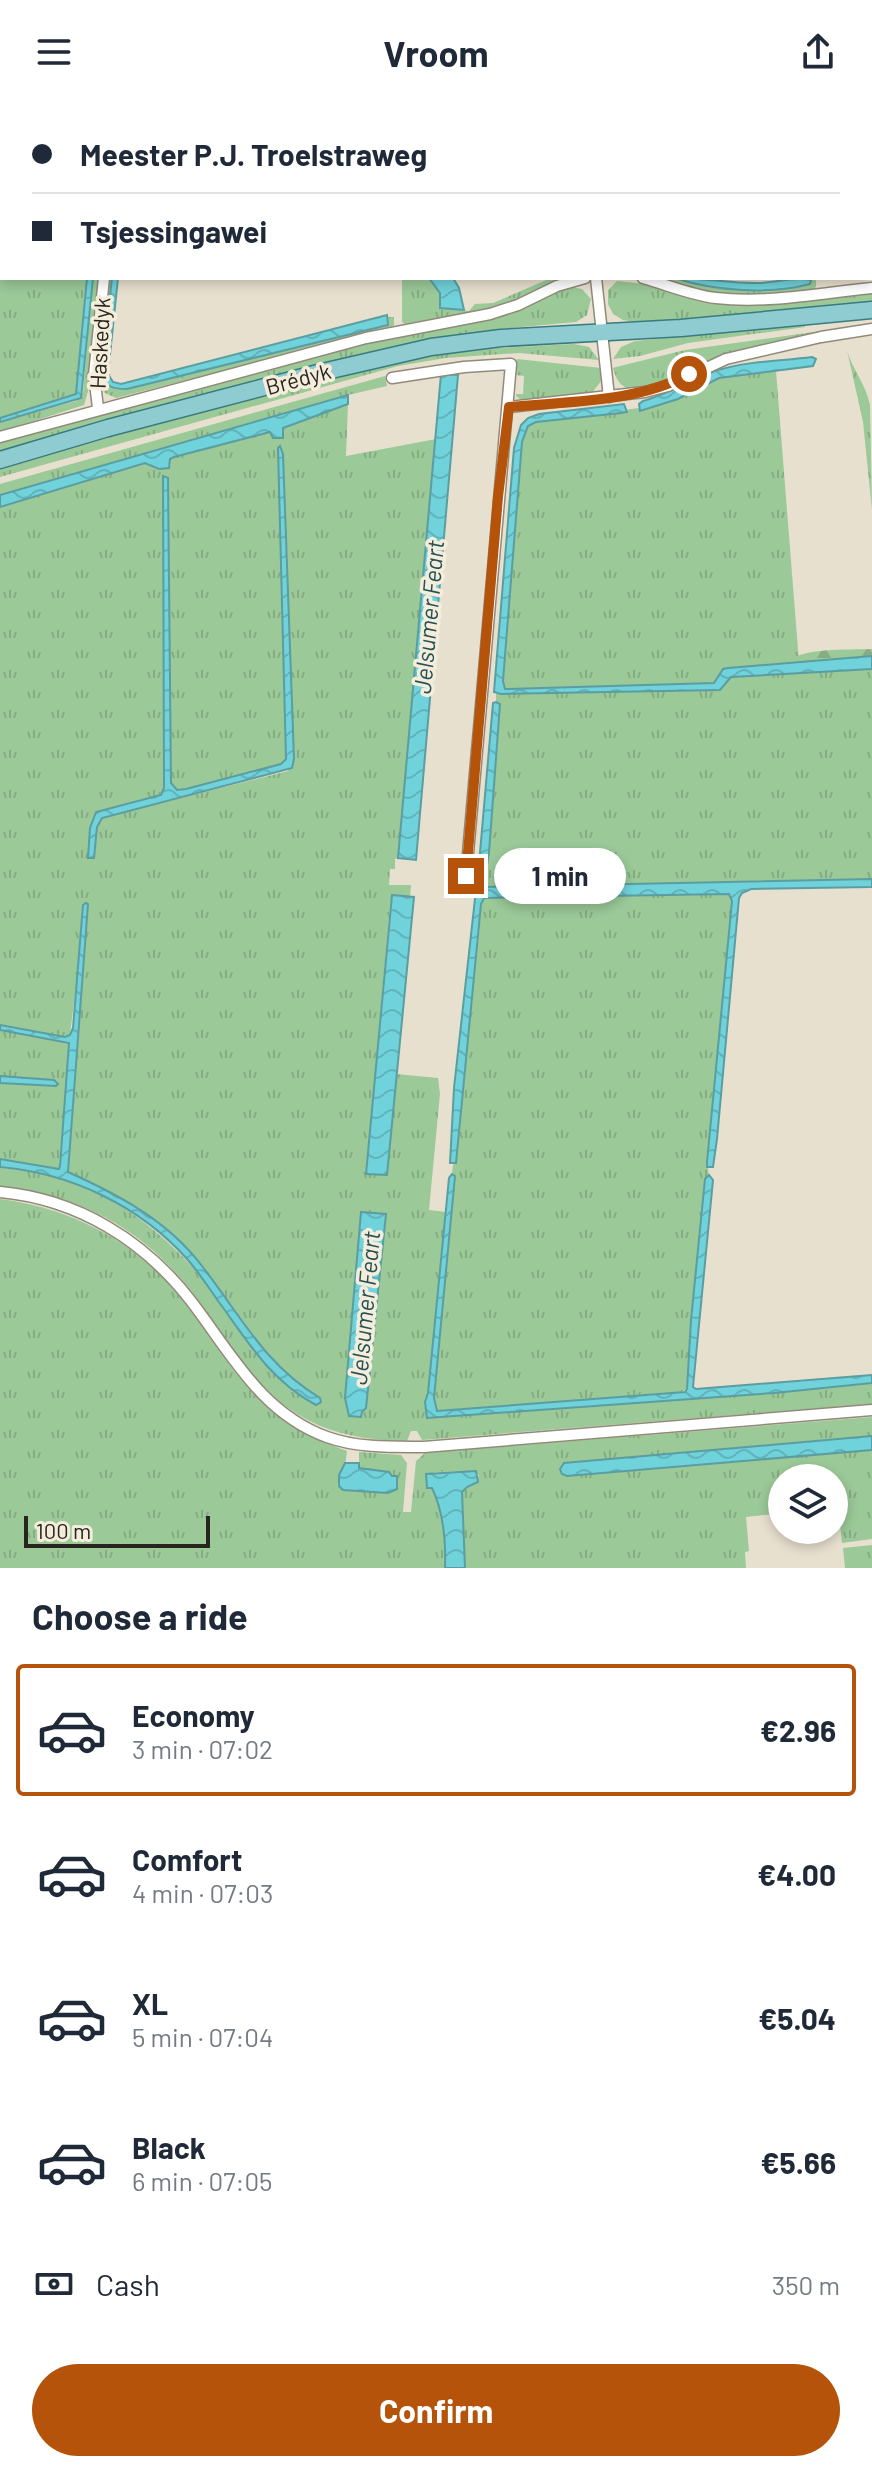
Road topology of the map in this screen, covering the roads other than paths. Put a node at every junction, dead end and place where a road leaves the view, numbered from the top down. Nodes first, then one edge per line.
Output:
1 (104, 280) edge
2 (578, 280) edge
3 (596, 280) edge
4 (649, 280) edge
5 (872, 288) edge
6 (872, 310) edge
7 (872, 329) edge
8 (603, 332) junction
9 (392, 378) dead end
10 (609, 397) junction
11 (509, 407) junction
12 (98, 408) junction
13 (0, 437) edge
14 (0, 460) edge
15 (466, 876) dead end
16 (0, 1192) edge
17 (872, 1410) edge

1 - 12 street, Haskedyk
2 - 12 street, Brédyk
3 - 8 street
4 - 5 street
6 - 8 main road, Brédyk
7 - 10 street
8 - 10 street
8 - 14 main road, Brédyk
9 - 11 street
10 - 11 street
11 - 15 street
12 - 13 street, Brédyk
16 - 17 street

